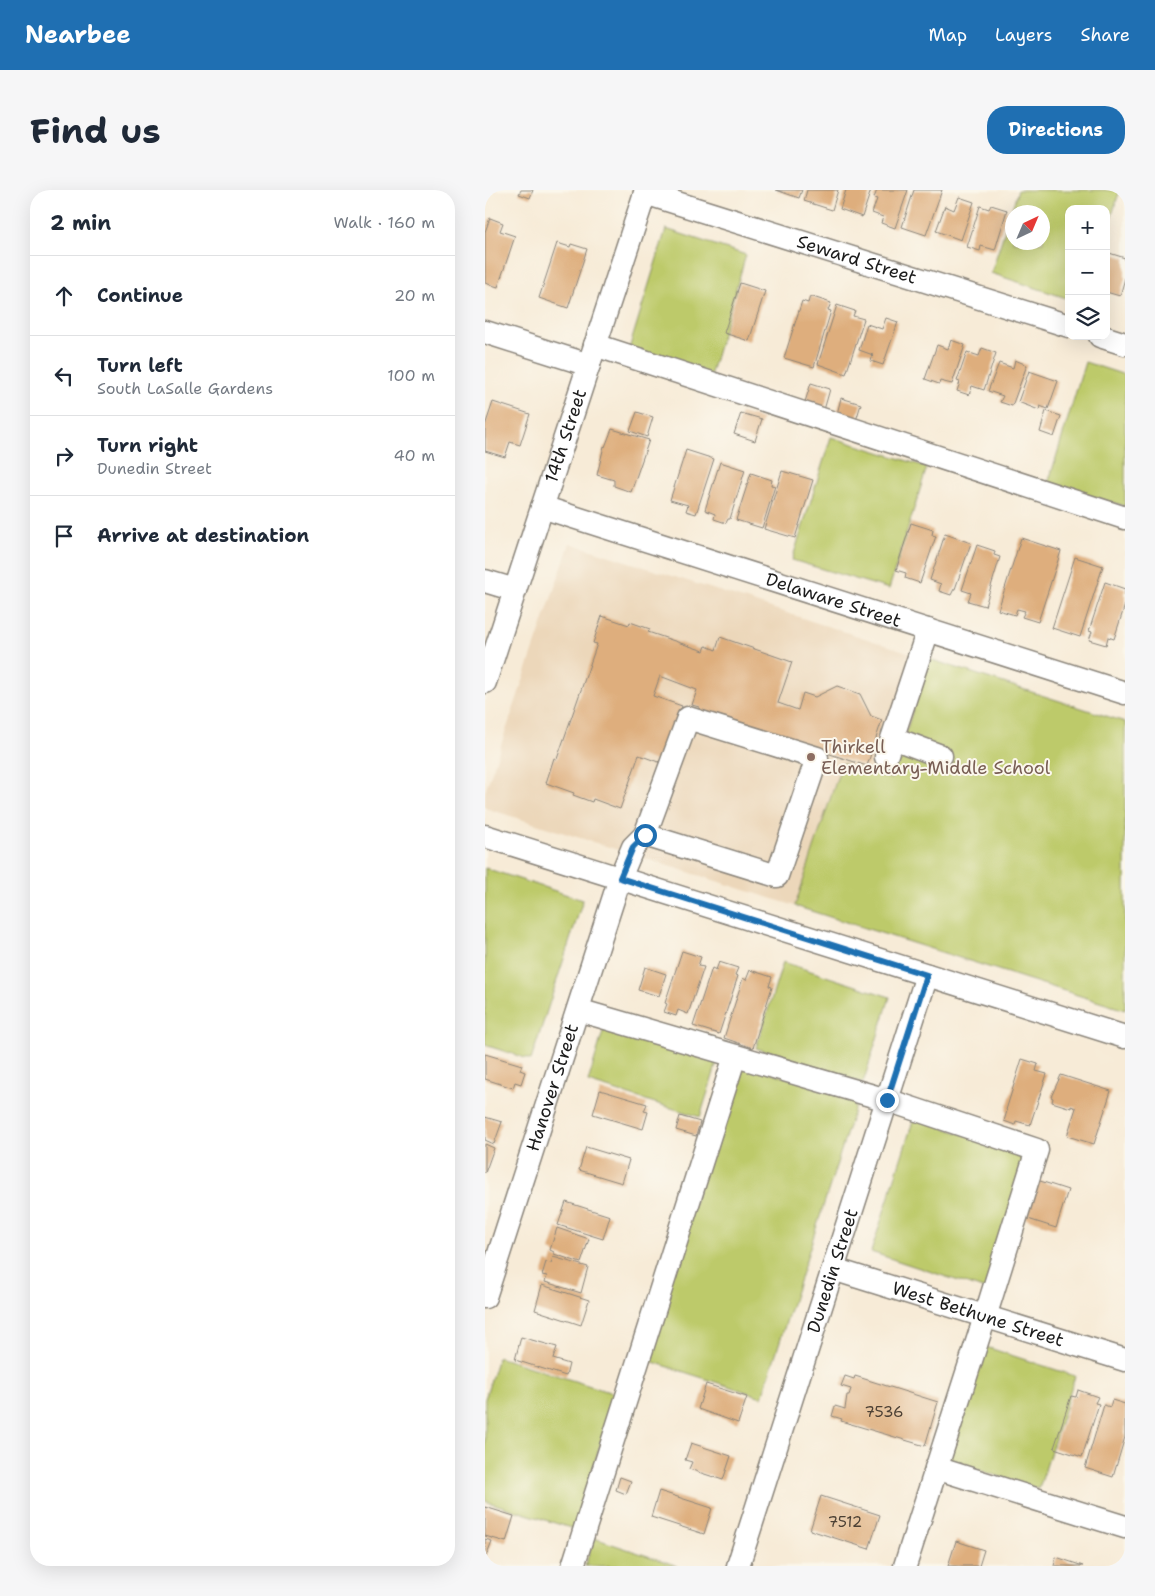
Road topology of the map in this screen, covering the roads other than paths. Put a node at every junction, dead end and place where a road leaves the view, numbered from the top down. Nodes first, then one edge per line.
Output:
1 (645, 191) edge
2 (1065, 325) edge
3 (485, 332) edge
4 (1110, 339) edge
5 (1125, 344) edge
6 (592, 355) junction
7 (543, 507) junction
8 (1125, 518) edge
9 (485, 582) edge
10 (515, 590) junction
11 (928, 630) junction
12 (485, 682) edge
13 (1125, 693) edge
14 (941, 756) dead end
15 (645, 835) junction
16 (485, 836) edge
17 (620, 878) junction
18 (927, 975) junction
19 (578, 1010) junction
20 (1125, 1037) edge
21 (735, 1056) junction
22 (887, 1100) junction
23 (833, 1269) junction
24 (485, 1297) edge
25 (985, 1316) junction
26 (1125, 1360) edge
27 (936, 1468) junction
28 (1125, 1527) edge
29 (573, 1566) edge
30 (737, 1566) edge
31 (905, 1566) edge

1 - 2 street, Seward Street
1 - 6 street, 14th Street
3 - 6 street
4 - 5 street
6 - 7 street, 14th Street
6 - 8 street
7 - 10 street, 14th Street
7 - 11 street, Delaware Street
9 - 10 street
10 - 12 street, 14th Street
11 - 13 street, Delaware Street
11 - 14 street
15 - 15 street, Hanover Street
15 - 17 street, Hanover Street
16 - 17 street
17 - 18 street
17 - 19 street, Hanover Street
18 - 20 street
18 - 22 street, Dunedin Street
19 - 21 street
19 - 24 street, Hanover Street
21 - 22 street
21 - 29 street
22 - 23 street, Dunedin Street
22 - 25 street
23 - 25 street, West Bethune Street
23 - 30 street, Dunedin Street
25 - 26 street, West Bethune Street
25 - 27 street
27 - 28 street
27 - 31 street

